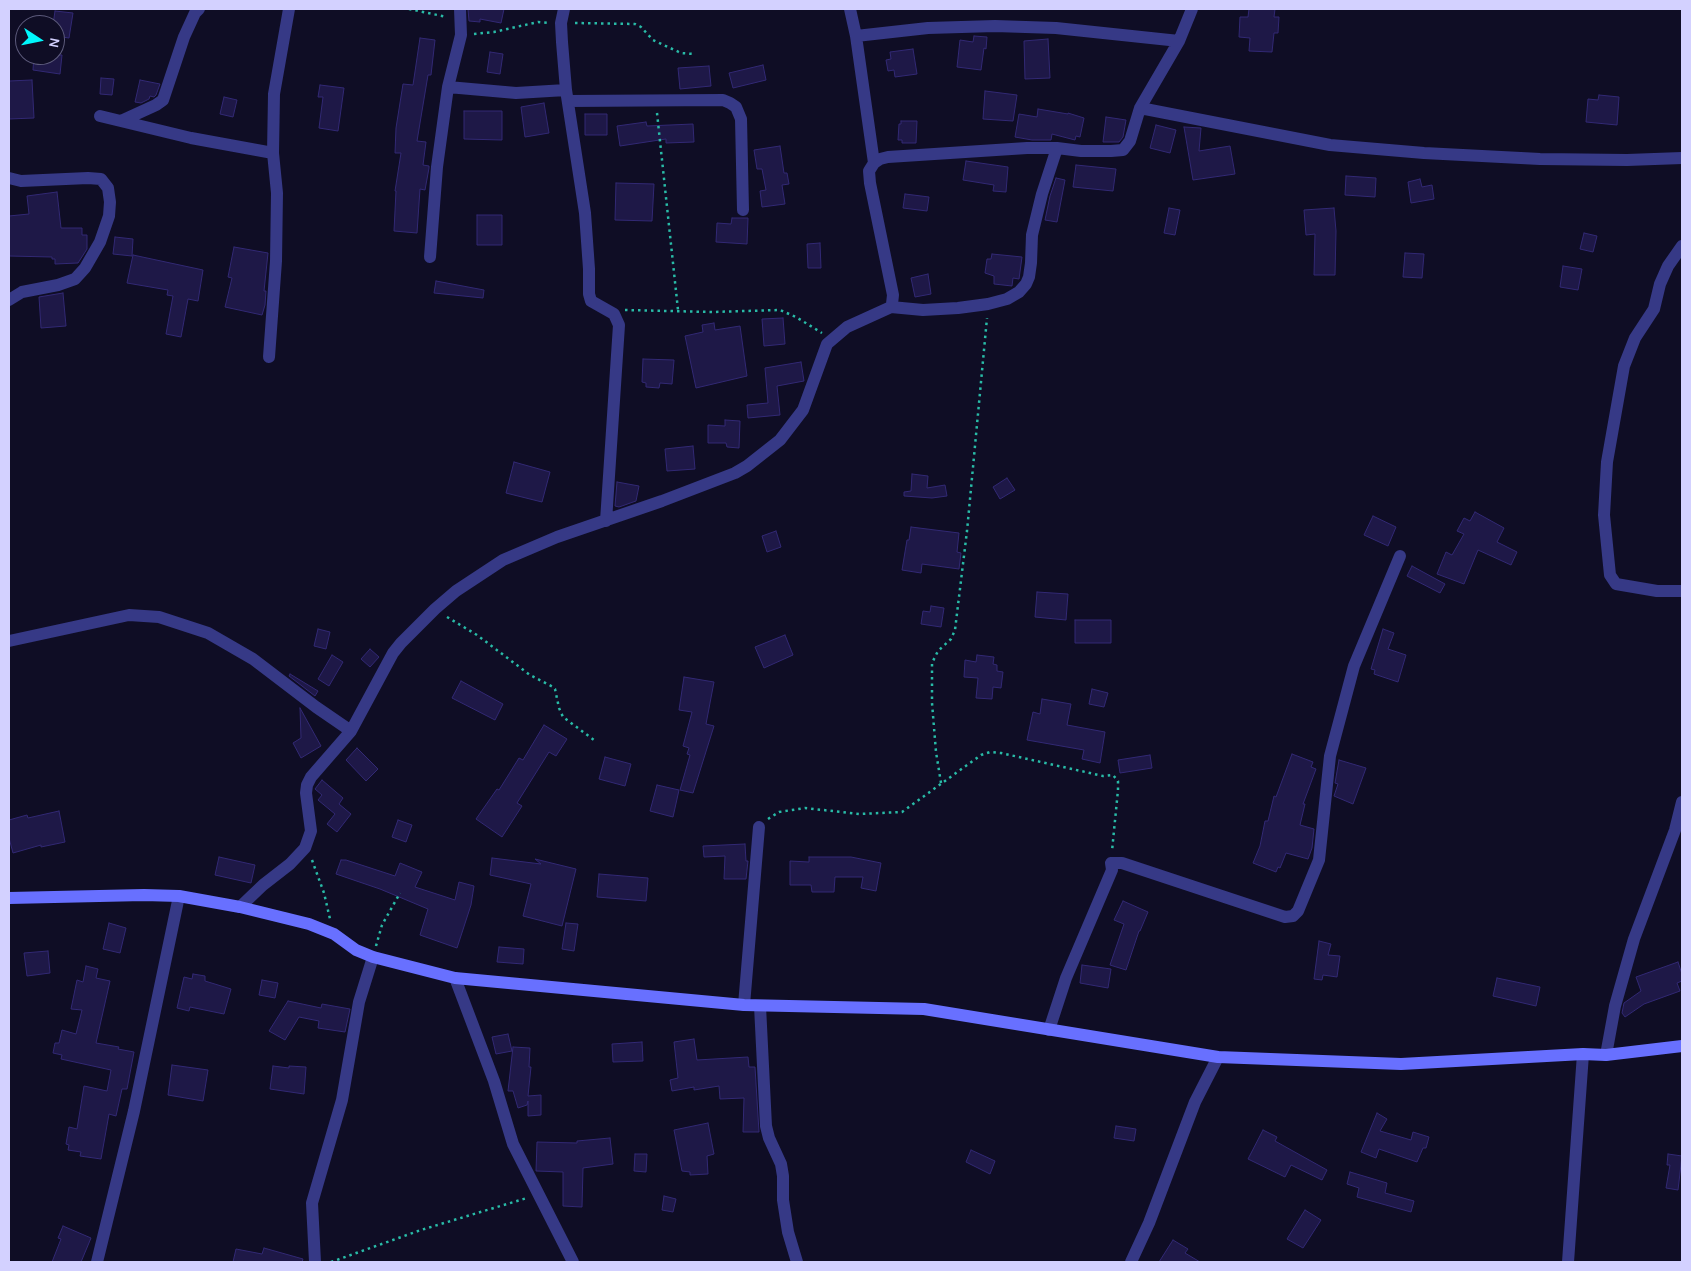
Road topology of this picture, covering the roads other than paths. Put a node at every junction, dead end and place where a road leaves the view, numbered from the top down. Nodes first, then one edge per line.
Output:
1 (199, 9) edge
2 (289, 9) edge
3 (564, 9) edge
4 (850, 9) edge
5 (1192, 9) edge
6 (461, 14) edge
7 (856, 36) junction
8 (1179, 41) junction
9 (448, 87) junction
10 (567, 96) junction
11 (1140, 108) junction
12 (100, 116) dead end
13 (121, 121) junction
14 (1057, 148) junction
15 (273, 153) junction
16 (1682, 158) edge
17 (874, 163) junction
18 (9, 178) edge
19 (743, 210) dead end
20 (1682, 246) edge
21 (430, 257) dead end
22 (9, 300) edge
23 (890, 307) junction
24 (269, 357) dead end
25 (606, 521) junction
26 (1400, 556) dead end
27 (1682, 591) edge
28 (9, 641) edge
29 (351, 731) junction
30 (1682, 802) edge
31 (759, 826) road end
32 (179, 896) junction
33 (9, 898) edge
34 (240, 907) junction
35 (373, 957) junction
36 (455, 978) junction
37 (744, 1005) junction
38 (760, 1006) junction
39 (1049, 1030) junction
40 (1682, 1046) edge
41 (1583, 1054) junction
42 (1606, 1055) junction
43 (1218, 1057) junction
44 (97, 1262) edge
45 (314, 1262) edge
46 (573, 1262) edge
47 (797, 1262) edge
48 (1131, 1262) edge
49 (1568, 1262) edge

1 - 13 street
2 - 15 street
3 - 10 street
4 - 7 street
5 - 8 street
6 - 9 street
7 - 8 street
7 - 17 street
8 - 11 street
9 - 10 street
9 - 21 street
10 - 19 street
10 - 25 street
11 - 14 street
11 - 16 street
12 - 13 street
13 - 15 street
14 - 17 street
14 - 23 street
15 - 24 street
17 - 23 street
18 - 22 street
20 - 27 street
23 - 25 street
25 - 29 street
26 - 39 street
28 - 29 street
29 - 34 street
30 - 42 street
31 - 37 street
32 - 33 street
32 - 34 street
32 - 44 street
34 - 35 street
35 - 36 street
35 - 45 street
36 - 37 street
36 - 46 street
37 - 38 street
38 - 39 street
38 - 47 street
39 - 43 street
40 - 42 street
41 - 42 street
41 - 43 street
41 - 49 street
43 - 48 street

